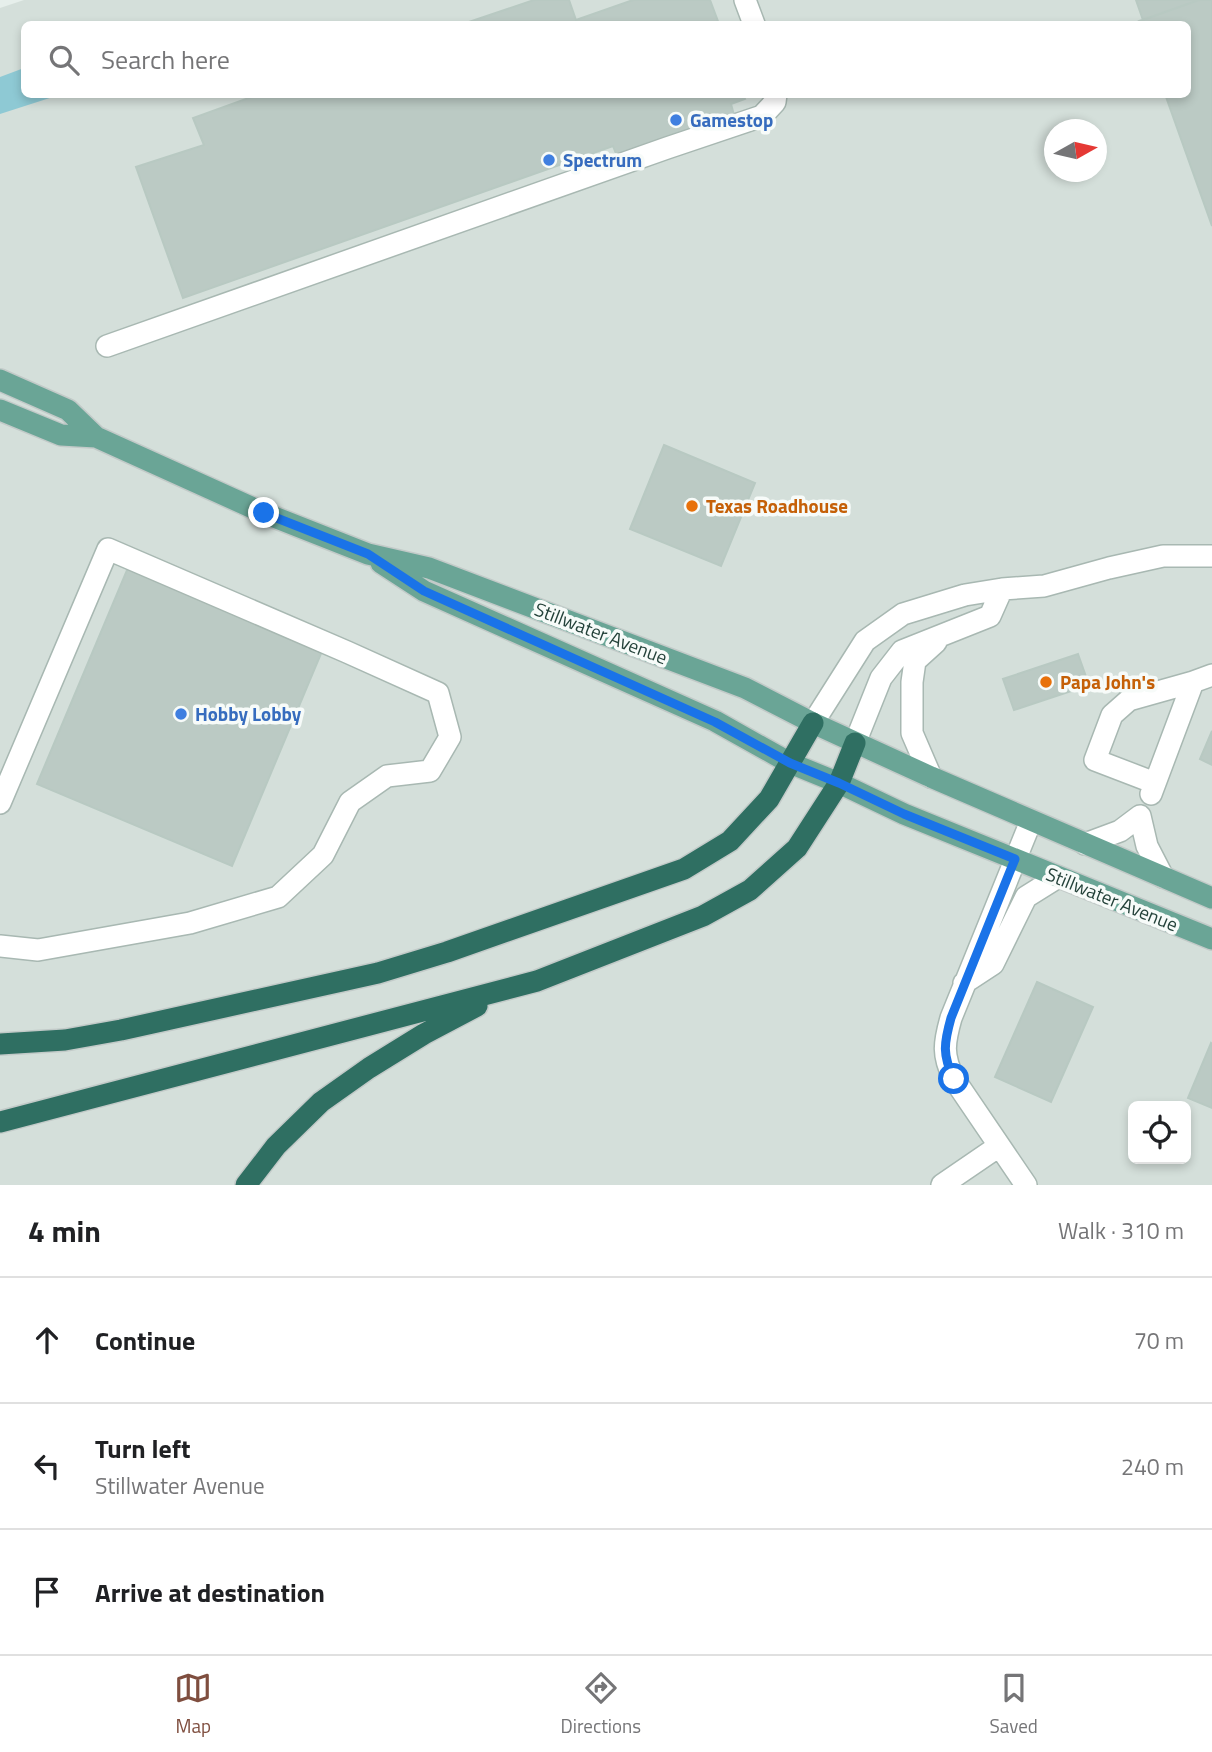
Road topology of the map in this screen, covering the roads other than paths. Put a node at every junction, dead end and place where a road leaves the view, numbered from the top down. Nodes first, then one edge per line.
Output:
1 (745, 0) edge
2 (753, 21) edge
3 (776, 98) edge
4 (107, 346) dead end
5 (0, 380) edge
6 (0, 410) edge
7 (96, 436) junction
8 (368, 554) junction
9 (1212, 556) edge
10 (1002, 589) junction
11 (944, 635) junction
12 (1203, 678) edge
13 (813, 723) junction
14 (855, 743) junction
15 (790, 763) junction
16 (932, 777) junction
17 (839, 783) junction
18 (0, 803) edge
19 (1031, 821) junction
20 (1085, 844) junction
21 (1015, 859) junction
22 (1058, 877) junction
23 (1163, 877) junction
24 (1212, 898) edge
25 (1212, 939) edge
26 (0, 946) edge
27 (537, 981) junction
28 (964, 983) junction
29 (0, 1044) edge
30 (0, 1122) edge
31 (999, 1146) junction
32 (247, 1185) edge
33 (942, 1185) edge
34 (1026, 1185) edge

1 - 2 lane
3 - 4 lane
5 - 7 main road, Stillwater Avenue
6 - 7 main road, Stillwater Avenue
7 - 8 main road, Stillwater Avenue
8 - 13 main road, Stillwater Avenue
8 - 15 main road, Stillwater Avenue
9 - 10 lane
10 - 11 lane
10 - 13 lane
11 - 14 lane
11 - 16 lane
12 - 12 lane
13 - 14 main road, Stillwater Avenue
13 - 15 highway
14 - 16 main road, Stillwater Avenue
14 - 17 highway
15 - 17 main road, Stillwater Avenue
15 - 29 highway
16 - 19 main road, Stillwater Avenue
17 - 21 main road, Stillwater Avenue
17 - 27 highway
18 - 26 lane
19 - 20 main road, Stillwater Avenue
19 - 21 lane
20 - 23 main road, Stillwater Avenue
20 - 23 lane
21 - 22 main road, Stillwater Avenue
21 - 28 lane
22 - 25 main road, Stillwater Avenue
22 - 28 lane
23 - 24 main road, Stillwater Avenue
27 - 30 highway
27 - 32 highway
28 - 31 lane
31 - 33 lane
31 - 34 lane

